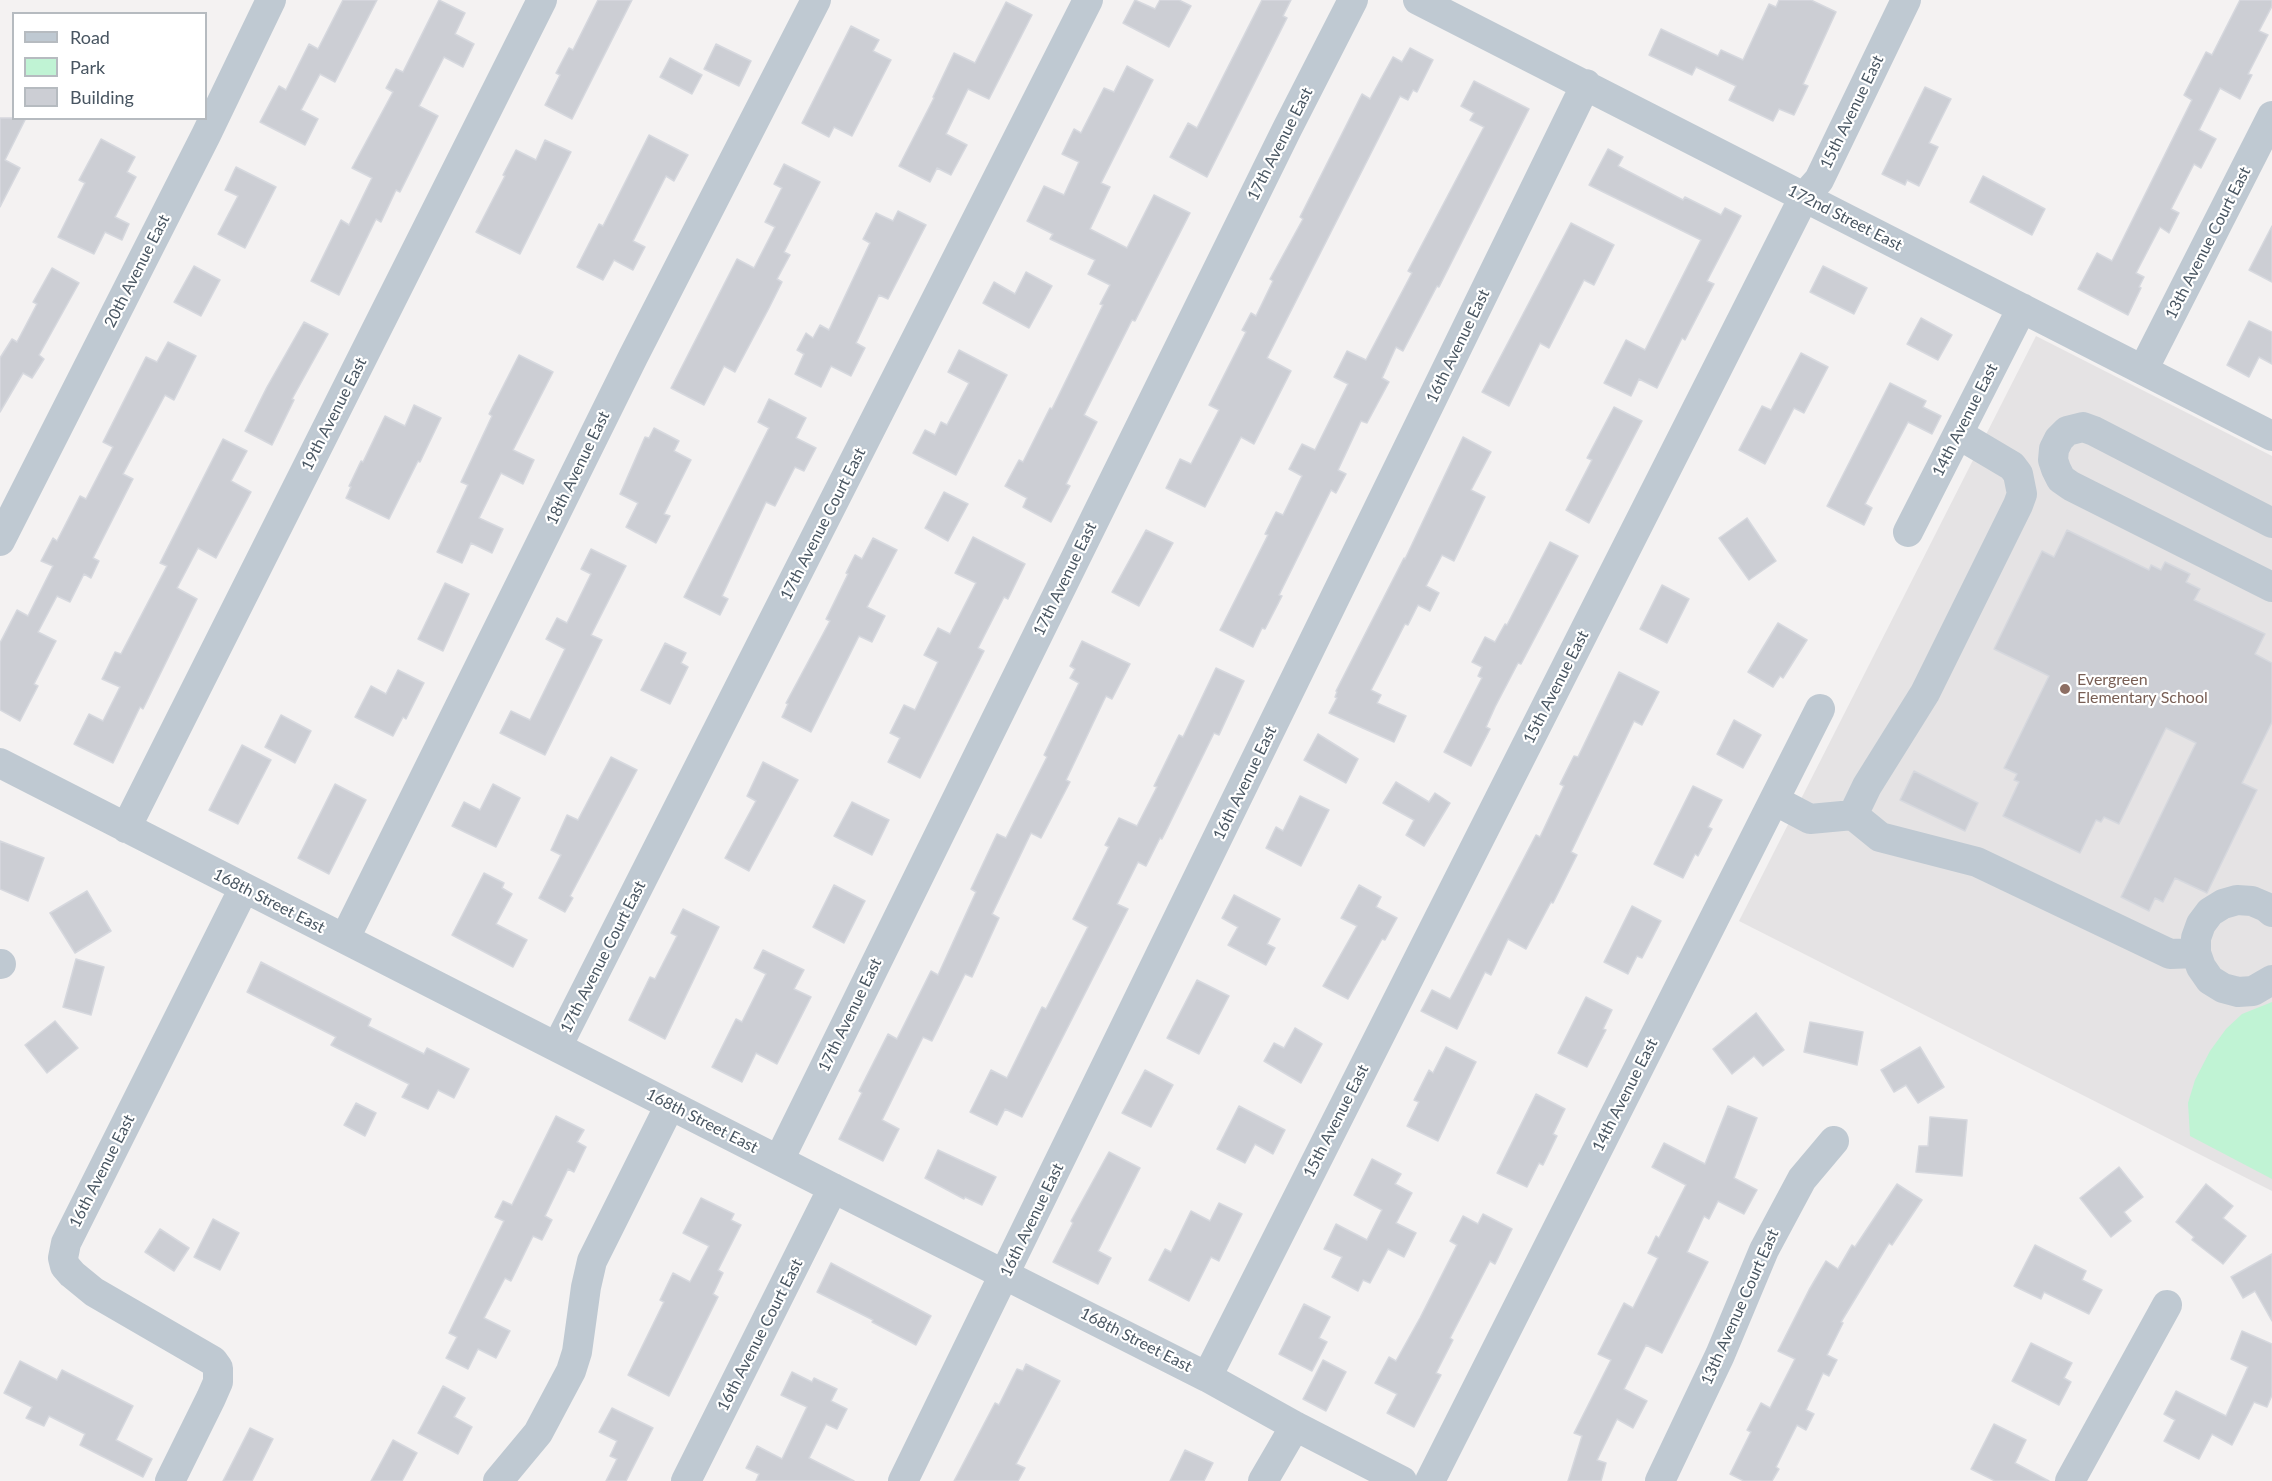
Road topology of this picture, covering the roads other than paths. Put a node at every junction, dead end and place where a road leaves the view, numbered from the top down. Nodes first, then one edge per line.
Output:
1 (271, 0) edge
2 (542, 0) edge
3 (816, 0) edge
4 (1088, 0) edge
5 (1353, 0) edge
6 (1418, 0) edge
7 (1906, 0) edge
8 (1586, 84) junction
9 (2272, 116) edge
10 (1804, 197) junction
11 (2022, 309) junction
12 (2143, 370) junction
13 (1958, 434) junction
14 (2272, 436) edge
15 (2272, 523) edge
16 (1908, 532) dead end
17 (0, 541) edge
18 (2272, 587) edge
19 (1820, 709) dead end
20 (0, 763) edge
21 (1774, 800) junction
22 (1853, 815) junction
23 (126, 828) junction
24 (244, 888) junction
25 (2272, 912) edge
26 (345, 938) junction
27 (2196, 953) junction
28 (2272, 980) edge
29 (558, 1047) junction
30 (670, 1105) junction
31 (1834, 1142) dead end
32 (779, 1160) junction
33 (833, 1188) junction
34 (1005, 1274) junction
35 (2167, 1305) dead end
36 (1207, 1377) junction
37 (1295, 1426) junction
38 (171, 1481) edge
39 (498, 1481) edge
40 (687, 1481) edge
41 (903, 1481) edge
42 (1263, 1481) edge
43 (1402, 1481) edge
44 (1430, 1481) edge
45 (1660, 1481) edge
46 (2070, 1481) edge

1 - 17 street, 20th Avenue East
2 - 23 street, 19th Avenue East
3 - 26 street, 18th Avenue East
4 - 29 street, 17th Avenue Court East
5 - 32 street, 17th Avenue East
6 - 8 street, 172nd Street East
7 - 10 street, 15th Avenue East
8 - 10 street, 172nd Street East
8 - 34 street, 16th Avenue East
9 - 12 street, 13th Avenue Court East
10 - 11 street, 172nd Street East
10 - 36 street, 15th Avenue East
11 - 12 street, 172nd Street East
11 - 13 street, 14th Avenue East
12 - 14 street, 172nd Street East
13 - 16 street, 14th Avenue East
13 - 22 street
15 - 18 street
19 - 21 street, 14th Avenue East
20 - 23 street, 168th Street East
21 - 22 street
21 - 44 street, 14th Avenue East
22 - 27 street
23 - 24 street, 168th Street East
24 - 26 street, 168th Street East
24 - 38 street, 16th Avenue East
25 - 27 street
26 - 29 street, 168th Street East
27 - 28 street
29 - 30 street, 168th Street East
30 - 32 street, 168th Street East
30 - 39 street
31 - 45 street, 13th Avenue Court East
32 - 33 street, 168th Street East
33 - 34 street, 168th Street East
33 - 40 street, 16th Avenue Court East
34 - 36 street, 168th Street East
34 - 41 street, 16th Avenue East
35 - 46 street
36 - 37 street, 168th Street East
37 - 42 street
37 - 43 street, 168th Street East

